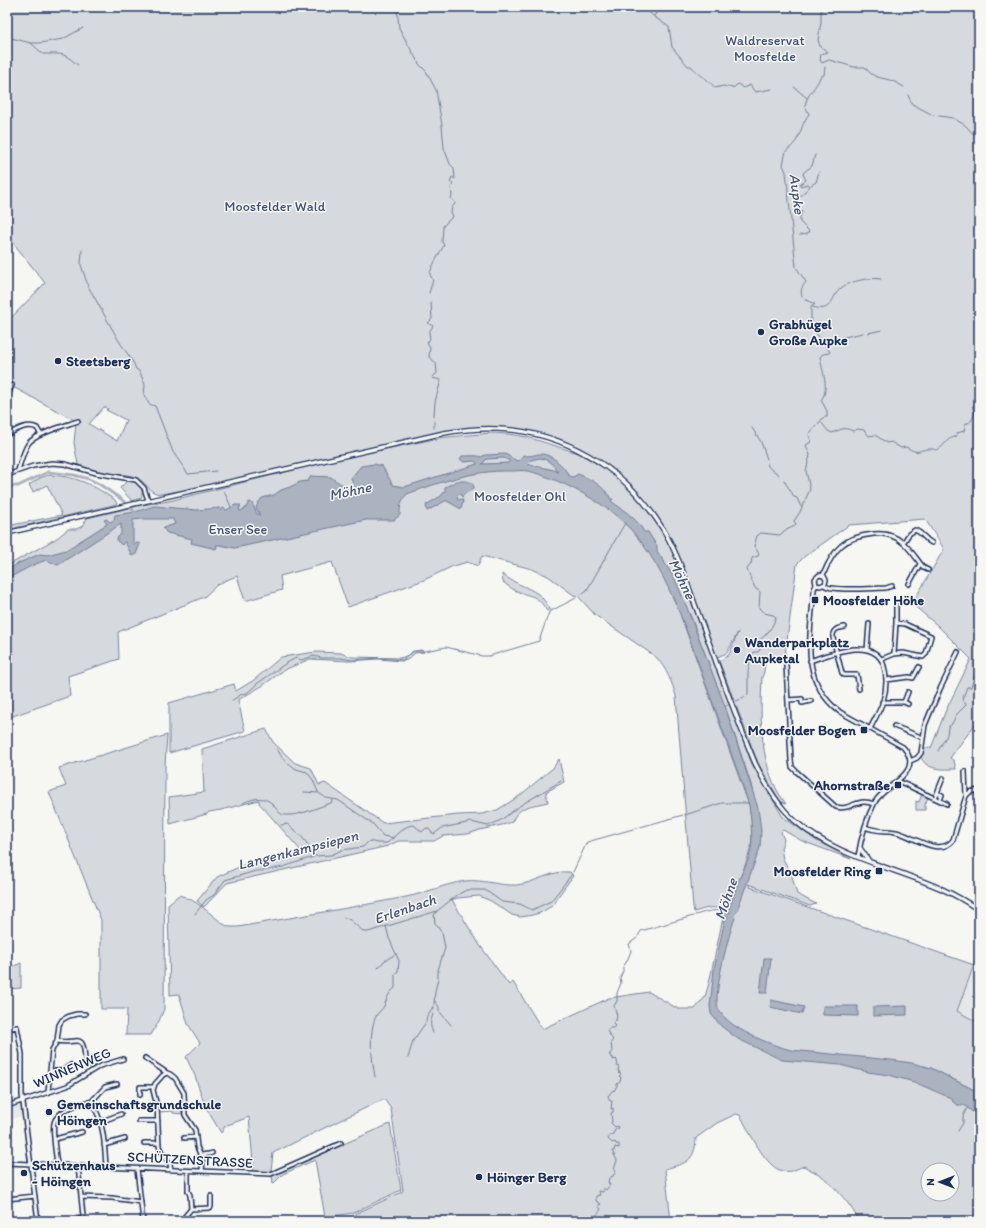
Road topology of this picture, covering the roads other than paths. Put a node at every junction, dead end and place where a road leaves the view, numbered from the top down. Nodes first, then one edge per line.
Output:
1 (12, 385) dead end
2 (7, 398) edge
3 (78, 421) dead end
4 (7, 435) edge
5 (41, 435) junction
6 (18, 470) junction
7 (7, 474) edge
8 (148, 500) junction
9 (7, 533) edge
10 (903, 542) junction
11 (932, 543) dead end
12 (920, 564) junction
13 (928, 570) dead end
14 (823, 575) junction
15 (816, 584) junction
16 (909, 584) dead end
17 (824, 585) junction
18 (892, 586) dead end
19 (896, 604) dead end
20 (896, 623) junction
21 (869, 624) dead end
22 (845, 627) dead end
23 (868, 650) junction
24 (837, 652) junction
25 (958, 652) dead end
26 (894, 654) junction
27 (882, 659) junction
28 (810, 661) junction
29 (786, 665) dead end
30 (919, 667) dead end
31 (886, 680) junction
32 (859, 689) dead end
33 (908, 692) dead end
34 (788, 700) junction
35 (811, 701) dead end
36 (882, 702) junction
37 (904, 702) junction
38 (908, 704) dead end
39 (894, 726) dead end
40 (870, 729) junction
41 (923, 738) junction
42 (910, 761) junction
43 (965, 772) dead end
44 (943, 778) dead end
45 (898, 781) junction
46 (979, 790) edge
47 (937, 793) junction
48 (966, 796) junction
49 (935, 798) junction
50 (940, 800) junction
51 (874, 804) junction
52 (947, 804) dead end
53 (865, 827) junction
54 (860, 848) junction
55 (858, 857) junction
56 (870, 862) junction
57 (979, 910) edge
58 (85, 1014) dead end
59 (7, 1029) edge
60 (57, 1041) junction
61 (146, 1058) dead end
62 (123, 1059) dead end
63 (85, 1061) dead end
64 (71, 1065) dead end
65 (50, 1071) junction
66 (166, 1073) junction
67 (117, 1084) dead end
68 (153, 1087) junction
69 (48, 1092) junction
70 (140, 1095) dead end
71 (23, 1101) junction
72 (90, 1103) junction
73 (7, 1106) edge
74 (120, 1114) dead end
75 (139, 1121) dead end
76 (158, 1121) junction
77 (100, 1122) junction
78 (82, 1132) dead end
79 (184, 1138) dead end
80 (196, 1138) junction
81 (55, 1139) junction
82 (125, 1139) dead end
83 (341, 1142) dead end
84 (144, 1143) dead end
85 (159, 1143) junction
86 (104, 1145) junction
87 (212, 1153) dead end
88 (201, 1155) junction
89 (7, 1163) edge
90 (31, 1164) junction
91 (57, 1165) junction
92 (78, 1166) junction
93 (106, 1167) junction
94 (137, 1169) junction
95 (171, 1170) junction
96 (188, 1171) junction
97 (202, 1171) junction
98 (35, 1196) junction
99 (211, 1196) dead end
100 (81, 1197) junction
101 (7, 1199) edge
102 (141, 1202) junction
103 (190, 1209) junction
104 (38, 1221) edge
105 (71, 1221) edge
106 (143, 1221) edge
107 (181, 1221) edge

1 - 2 street
3 - 5 street
4 - 5 street
5 - 6 street
6 - 7 street
6 - 8 street
8 - 9 main road
8 - 55 main road
10 - 11 street
10 - 12 street
10 - 14 street
12 - 13 street
12 - 16 street
14 - 15 street
14 - 17 street
15 - 17 street
15 - 28 street
17 - 18 street
19 - 20 street
20 - 26 street
20 - 26 street
21 - 23 street
22 - 24 street
23 - 24 street
23 - 27 street
24 - 28 street
24 - 32 street
25 - 41 street
26 - 27 street
27 - 31 street
28 - 40 street
29 - 34 street
30 - 31 street
31 - 36 street
33 - 37 street
34 - 35 street
34 - 51 street
36 - 37 street
36 - 40 street
37 - 38 street
39 - 41 street
40 - 42 street
41 - 42 street
42 - 45 street
43 - 48 street
44 - 47 street
45 - 49 street
45 - 51 street
46 - 48 street
47 - 49 street
47 - 50 street
48 - 53 street
49 - 50 street
50 - 52 street
51 - 53 street
53 - 54 street
54 - 55 street
54 - 56 main road
55 - 56 main road
56 - 57 main road
58 - 60 street
59 - 71 street
60 - 63 street
60 - 65 street
61 - 66 street
62 - 69 street, WINNENWEG
64 - 65 street
65 - 69 street
66 - 68 street
66 - 80 street
67 - 72 street
68 - 70 street
68 - 76 street
69 - 71 street, WINNENWEG
71 - 73 street, WINNENWEG
71 - 90 street
72 - 77 street
72 - 81 street
74 - 77 street
75 - 76 street
76 - 85 street
77 - 86 street
78 - 81 street
79 - 80 street
80 - 88 street
81 - 91 street
82 - 86 street
83 - 97 street, SCHÜTZENSTRASSE
84 - 85 street
85 - 95 street
86 - 93 street
87 - 88 street
88 - 97 street
89 - 90 street, SCHÜTZENSTRASSE
90 - 91 street, SCHÜTZENSTRASSE
90 - 98 street
91 - 92 street, SCHÜTZENSTRASSE
92 - 93 street, SCHÜTZENSTRASSE
92 - 100 street
93 - 94 street, SCHÜTZENSTRASSE
94 - 95 street, SCHÜTZENSTRASSE
94 - 102 street
95 - 96 street, SCHÜTZENSTRASSE
96 - 97 street, SCHÜTZENSTRASSE
96 - 103 street
98 - 101 street
98 - 104 street
99 - 103 street
100 - 102 street
100 - 105 street
102 - 106 street
103 - 107 street

